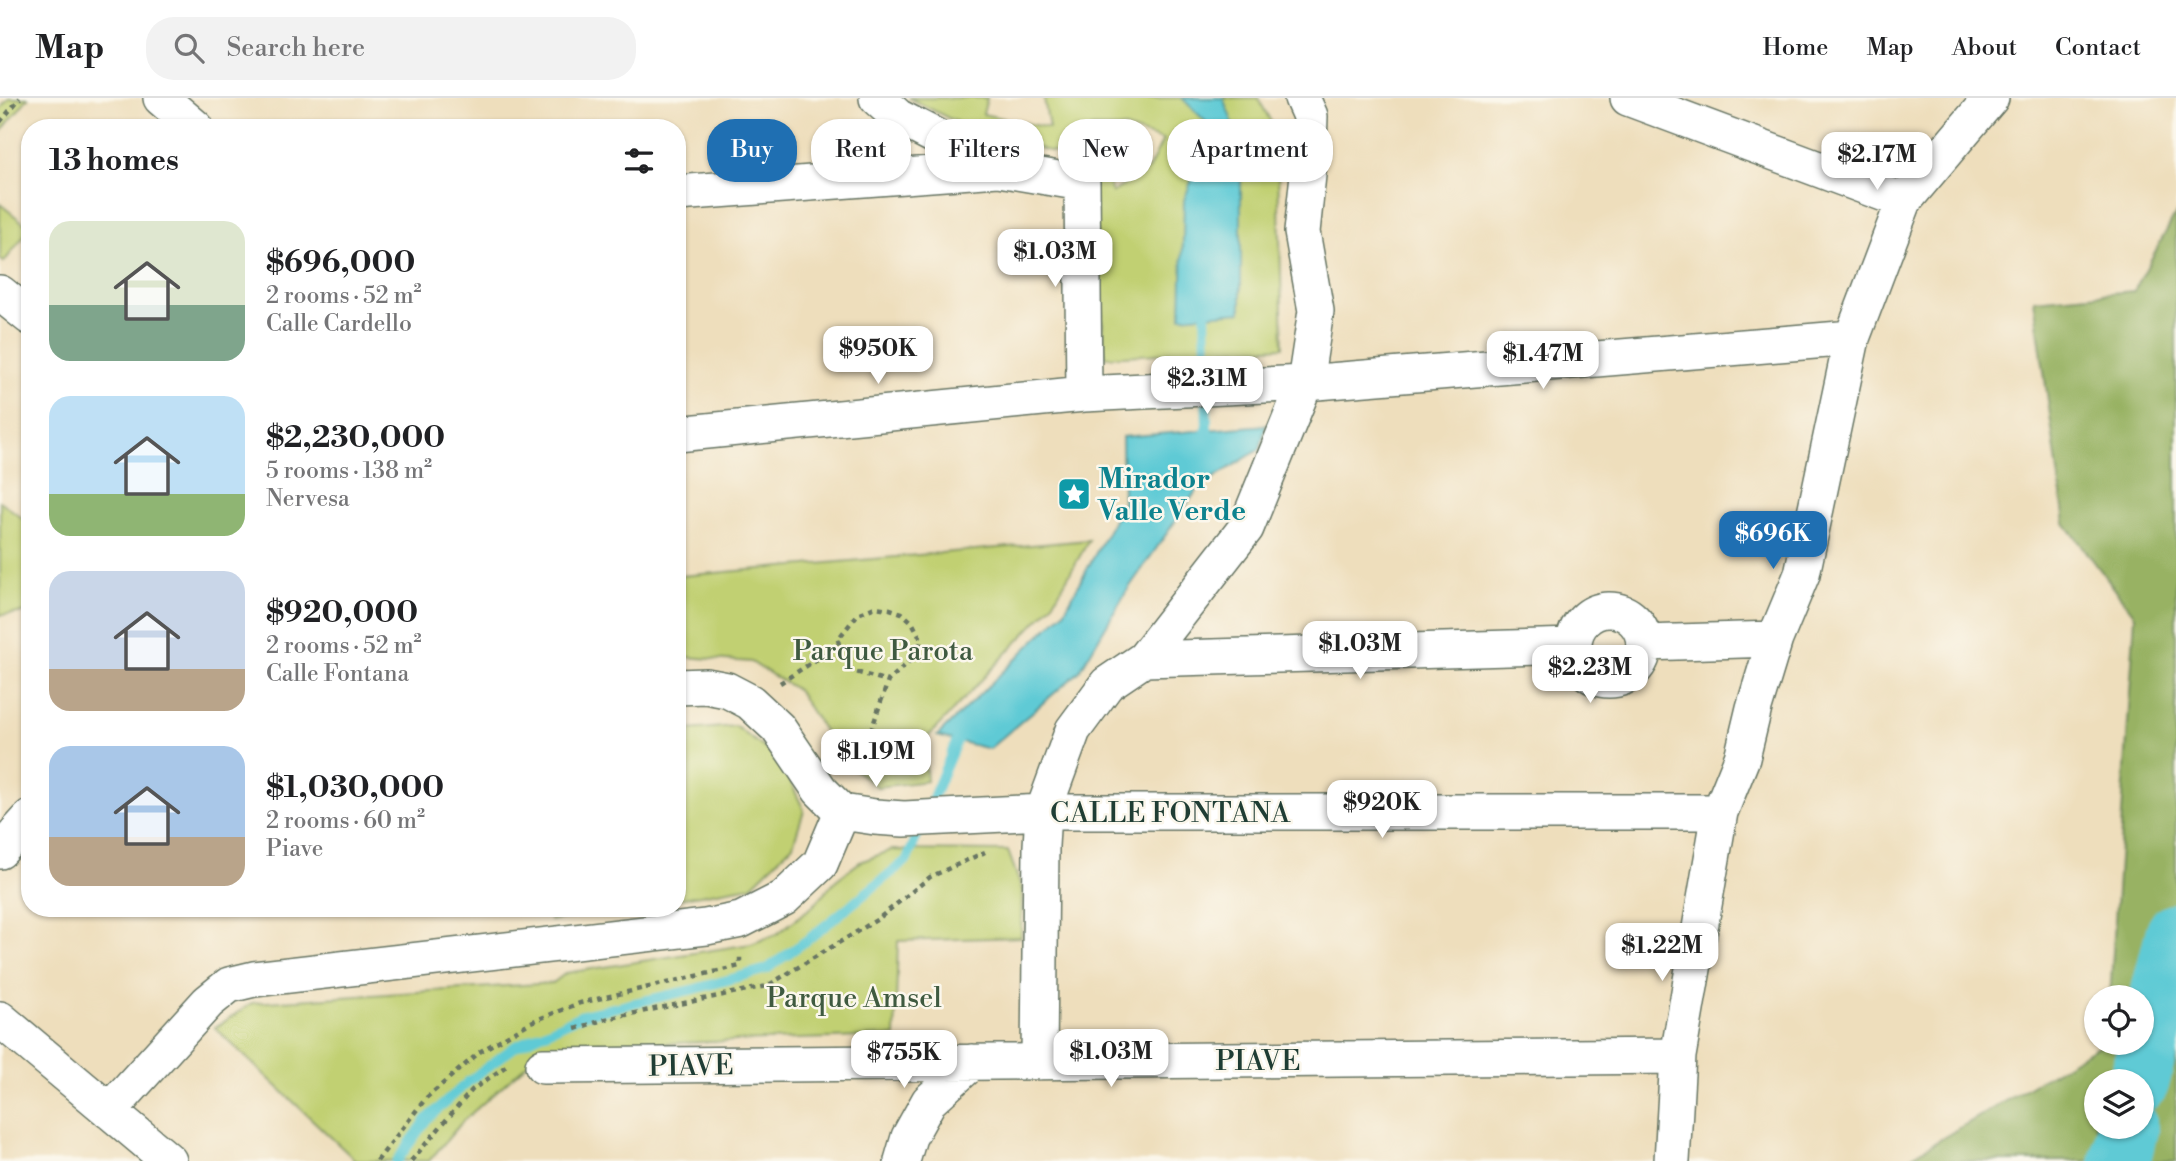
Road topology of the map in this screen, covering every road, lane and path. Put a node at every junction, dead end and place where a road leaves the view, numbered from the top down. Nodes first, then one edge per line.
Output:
1 (20, 98) edge
2 (161, 98) edge
3 (877, 98) edge
4 (1302, 98) edge
5 (1628, 98) edge
6 (1991, 98) edge
7 (1703, 111) edge
8 (186, 119) edge
9 (0, 122) edge
10 (925, 131) edge
11 (925, 175) edge
12 (1044, 177) edge
13 (686, 192) edge
14 (1904, 201) junction
15 (0, 293) edge
16 (21, 310) edge
17 (1852, 338) junction
18 (1305, 383) junction
19 (1084, 394) junction
20 (686, 434) edge
21 (1775, 639) junction
22 (1644, 643) junction
23 (839, 645) junction
24 (1574, 646) junction
25 (1144, 659) junction
26 (888, 681) junction
27 (686, 687) edge
28 (750, 702) junction
29 (1043, 811) junction
30 (1720, 812) junction
31 (873, 816) junction
32 (21, 828) edge
33 (1041, 846) junction
34 (0, 851) edge
35 (0, 1019) edge
36 (569, 1031) dead end
37 (1678, 1056) junction
38 (972, 1062) junction
39 (1039, 1062) junction
40 (528, 1064) joint
41 (109, 1111) junction
42 (169, 1161) edge
43 (411, 1161) edge
44 (902, 1161) edge
45 (1672, 1161) edge

1 - 9 path
2 - 8 street
3 - 10 street
4 - 18 street
5 - 7 street
6 - 14 street
7 - 14 street
11 - 13 street
12 - 19 street
14 - 17 street
15 - 16 street
17 - 18 street
17 - 21 street
18 - 19 street
18 - 25 street
19 - 20 street
21 - 22 street
21 - 30 street
22 - 24 street
22 - 24 street
23 - 26 path
23 - 26 path
23 - 28 path
24 - 25 street
25 - 29 street
26 - 31 path
27 - 28 street
28 - 31 street
29 - 30 street, CALLE FONTANA
29 - 31 street, CALLE FONTANA
29 - 33 street
30 - 37 street
31 - 41 street
32 - 34 street
33 - 36 path
33 - 39 street
35 - 41 street
37 - 39 street, PIAVE
37 - 45 street
38 - 39 street, PIAVE
38 - 40 street, PIAVE
38 - 44 street
40 - 43 path
41 - 42 street

